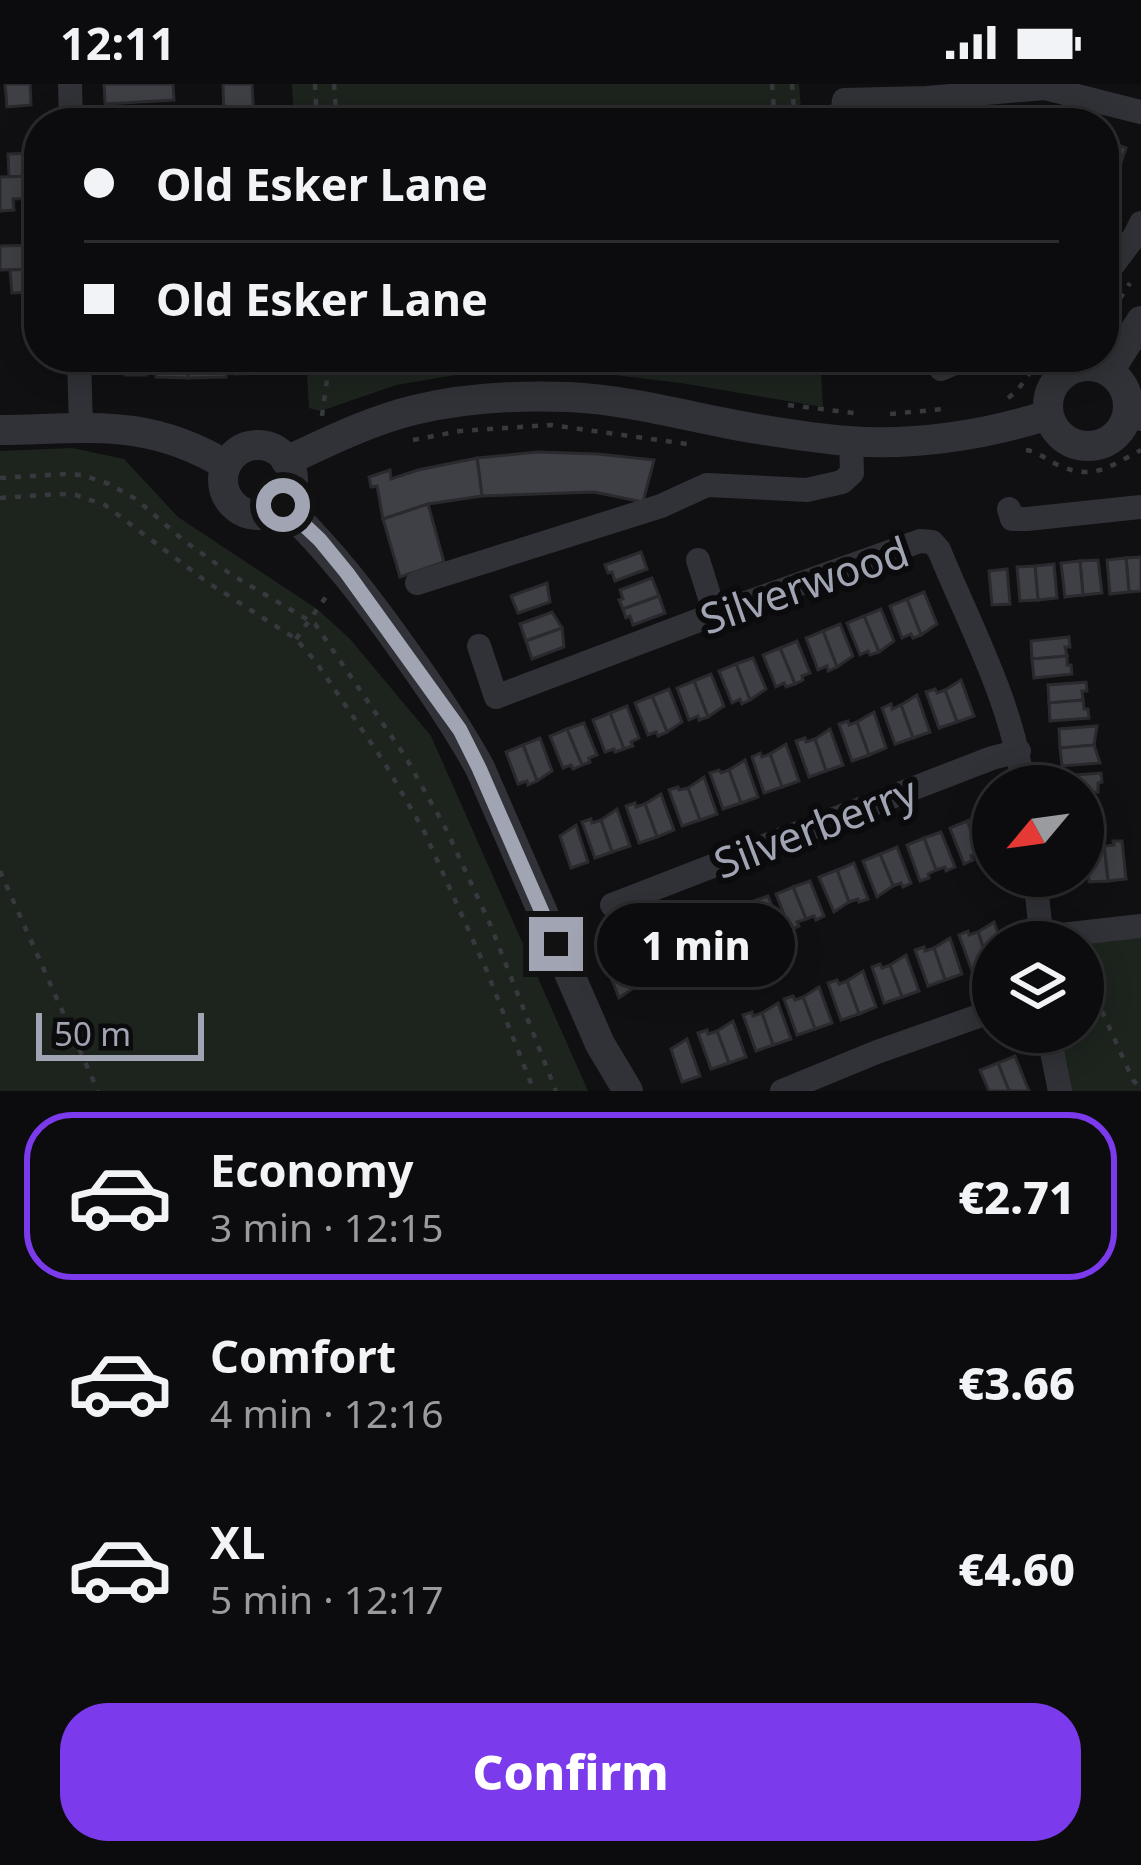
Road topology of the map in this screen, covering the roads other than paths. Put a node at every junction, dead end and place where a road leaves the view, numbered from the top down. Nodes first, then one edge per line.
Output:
1 (1045, 86) edge
2 (842, 102) edge
3 (1141, 112) edge
4 (1141, 223) edge
5 (1119, 257) edge
6 (1141, 321) edge
7 (1119, 355) edge
8 (79, 372) edge
9 (1065, 372) edge
10 (1110, 372) edge
11 (1048, 415) junction
12 (1134, 417) edge
13 (81, 429) junction
14 (0, 430) edge
15 (851, 442) junction
16 (286, 460) junction
17 (226, 465) junction
18 (283, 505) junction
19 (1141, 507) edge
20 (1009, 508) dead end
21 (698, 560) dead end
22 (417, 583) dead end
23 (715, 614) junction
24 (479, 646) dead end
25 (1019, 751) junction
26 (1021, 765) edge
27 (612, 905) dead end
28 (1141, 926) edge
29 (1104, 931) edge
30 (972, 1018) edge
31 (1052, 1053) edge
32 (628, 1091) edge
33 (782, 1091) edge
34 (1060, 1091) edge

1 - 2 street
1 - 3 street
4 - 5 street
6 - 7 street
8 - 13 street
9 - 11 street
10 - 12 street
11 - 12 street
11 - 15 street
13 - 14 street
13 - 17 street
15 - 16 street
15 - 22 street
16 - 17 street
16 - 18 street
17 - 18 street
18 - 32 street
19 - 20 street
21 - 23 street
23 - 24 street, Silverwood
23 - 25 street, Silverwood
25 - 26 street
25 - 27 street, Silverberry
28 - 29 street
30 - 33 street
31 - 34 street

